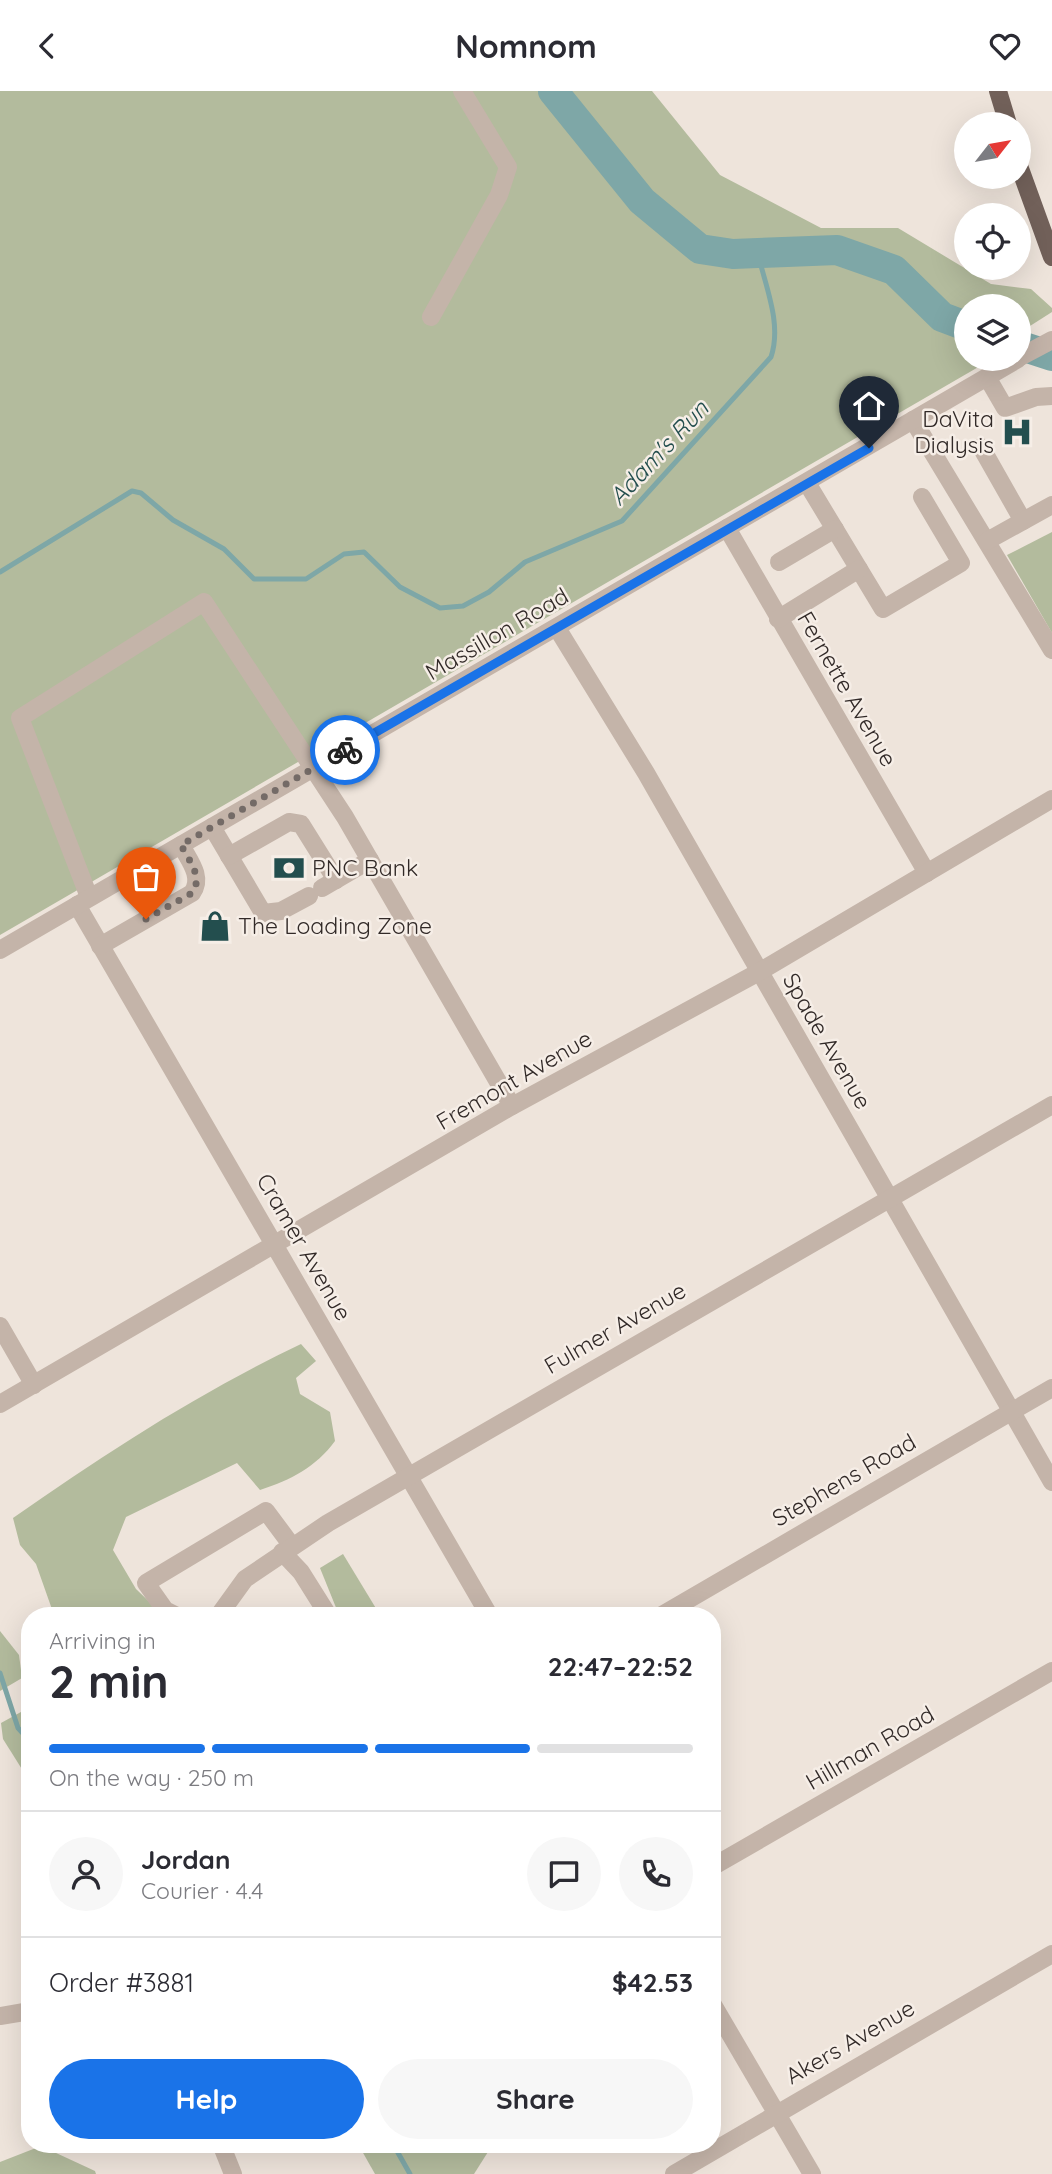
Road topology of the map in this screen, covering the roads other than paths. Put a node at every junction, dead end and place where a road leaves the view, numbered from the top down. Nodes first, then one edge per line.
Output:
1 (461, 91) edge
2 (998, 91) edge
3 (1004, 112) edge
4 (1027, 189) edge
5 (1052, 257) edge
6 (431, 317) dead end
7 (1052, 340) edge
8 (1031, 352) edge
9 (997, 371) edge
10 (992, 374) junction
11 (1052, 396) edge
12 (914, 421) junction
13 (981, 447) dead end
14 (807, 483) junction
15 (922, 497) dead end
16 (1052, 505) edge
17 (1024, 521) junction
18 (727, 528) junction
19 (835, 529) junction
20 (985, 538) junction
21 (779, 562) dead end
22 (859, 569) junction
23 (778, 619) junction
24 (556, 628) junction
25 (1052, 650) edge
26 (314, 768) junction
27 (1052, 799) edge
28 (212, 827) junction
29 (181, 845) junction
30 (229, 856) junction
31 (370, 860) junction
32 (927, 873) junction
33 (322, 888) junction
34 (83, 901) junction
35 (100, 946) junction
36 (0, 950) edge
37 (758, 972) junction
38 (1052, 1105) edge
39 (512, 1106) junction
40 (889, 1198) junction
41 (275, 1245) junction
42 (0, 1326) edge
43 (34, 1385) junction
44 (1052, 1388) edge
45 (0, 1404) edge
46 (1012, 1411) junction
47 (408, 1476) junction
48 (1052, 1482) edge
49 (292, 1546) junction
50 (163, 1607) edge
51 (225, 1607) edge
52 (323, 1607) edge
53 (484, 1607) edge
54 (676, 1607) edge
55 (1052, 1671) edge
56 (721, 1862) edge
57 (1052, 1954) edge
58 (21, 2012) edge
59 (0, 2016) edge
60 (721, 2019) edge
61 (776, 2114) junction
62 (721, 2146) edge
63 (225, 2153) edge
64 (710, 2153) edge
65 (233, 2174) edge
66 (674, 2174) edge
67 (811, 2174) edge

1 - 6 street
2 - 3 main road
4 - 5 main road
7 - 8 street, Massillon Road
9 - 10 street, Massillon Road
10 - 11 street
10 - 12 street, Massillon Road
12 - 14 street, Massillon Road
12 - 20 street
13 - 17 street
14 - 18 street, Massillon Road
14 - 19 street
15 - 22 street
16 - 17 street
17 - 20 street
18 - 23 street, Fernette Avenue
18 - 24 street, Massillon Road
19 - 21 street
19 - 22 street
20 - 25 street
22 - 23 street
23 - 32 street, Fernette Avenue
24 - 26 street, Massillon Road
24 - 37 street, Spade Avenue
26 - 28 street, Massillon Road
26 - 31 street
26 - 34 street, Cramer Avenue
27 - 32 street, Fremont Avenue
28 - 29 street, Massillon Road
28 - 30 street
29 - 34 street, Massillon Road
29 - 35 street
30 - 33 street
30 - 33 street
31 - 33 street
31 - 39 street
32 - 37 street, Fremont Avenue
34 - 35 street, Cramer Avenue
34 - 36 street, Massillon Road
35 - 41 street, Cramer Avenue
37 - 39 street, Fremont Avenue
37 - 40 street, Spade Avenue
38 - 40 street, Fulmer Avenue
39 - 41 street, Fremont Avenue
40 - 46 street, Spade Avenue
40 - 47 street, Fulmer Avenue
41 - 43 street, Fremont Avenue
41 - 47 street, Cramer Avenue
42 - 43 street
43 - 45 street, Fremont Avenue
44 - 46 street, Stephens Road
46 - 48 street, Spade Avenue
46 - 54 street, Stephens Road
47 - 49 street, Fulmer Avenue
47 - 53 street, Cramer Avenue
49 - 50 street
49 - 51 street, Fulmer Avenue
49 - 52 street
55 - 56 street, Hillman Road
57 - 61 street, Akers Avenue
58 - 59 street
60 - 61 street
61 - 62 street, Akers Avenue
61 - 67 street
63 - 65 street
64 - 66 street, Akers Avenue

